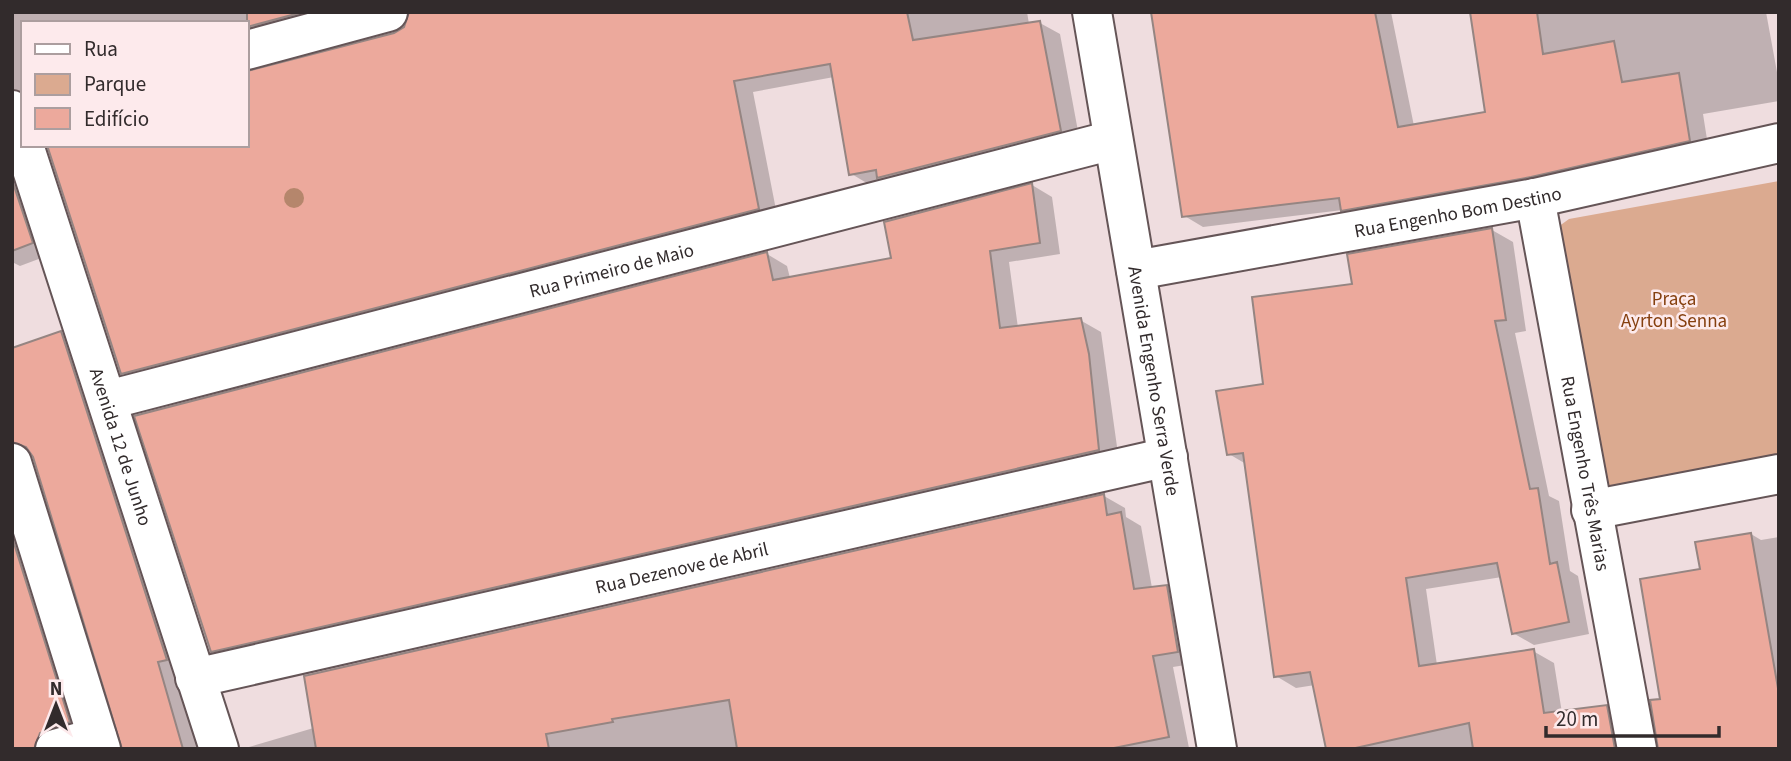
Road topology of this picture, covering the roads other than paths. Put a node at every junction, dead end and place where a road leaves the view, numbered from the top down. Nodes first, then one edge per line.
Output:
1 (388, 12) edge
2 (1092, 12) edge
3 (248, 50) edge
4 (13, 111) edge
5 (21, 137) edge
6 (1113, 140) junction
7 (1779, 143) edge
8 (24, 147) edge
9 (1535, 198) junction
10 (1136, 270) junction
11 (108, 400) junction
12 (1168, 457) junction
13 (12, 463) edge
14 (1779, 474) edge
15 (1591, 510) junction
16 (195, 678) junction
17 (99, 743) edge
18 (55, 749) edge
19 (219, 749) edge
20 (1217, 749) edge
21 (1637, 749) edge

1 - 3 street
2 - 6 street, Avenida Engenho Serra Verde
4 - 5 street, Avenida 12 de Junho
6 - 10 street, Avenida Engenho Serra Verde
6 - 11 street, Rua Primeiro de Maio
7 - 9 street, Rua Engenho Bom Destino
8 - 11 street, Avenida 12 de Junho
9 - 10 street, Rua Engenho Bom Destino
9 - 15 street, Rua Engenho Três Marias
10 - 12 street, Avenida Engenho Serra Verde
11 - 16 street, Avenida 12 de Junho
12 - 16 street, Rua Dezenove de Abril
12 - 20 street, Avenida Engenho Serra Verde
13 - 17 street
14 - 15 street
15 - 21 street, Rua Engenho Três Marias
16 - 19 street, Avenida 12 de Junho
17 - 18 street

